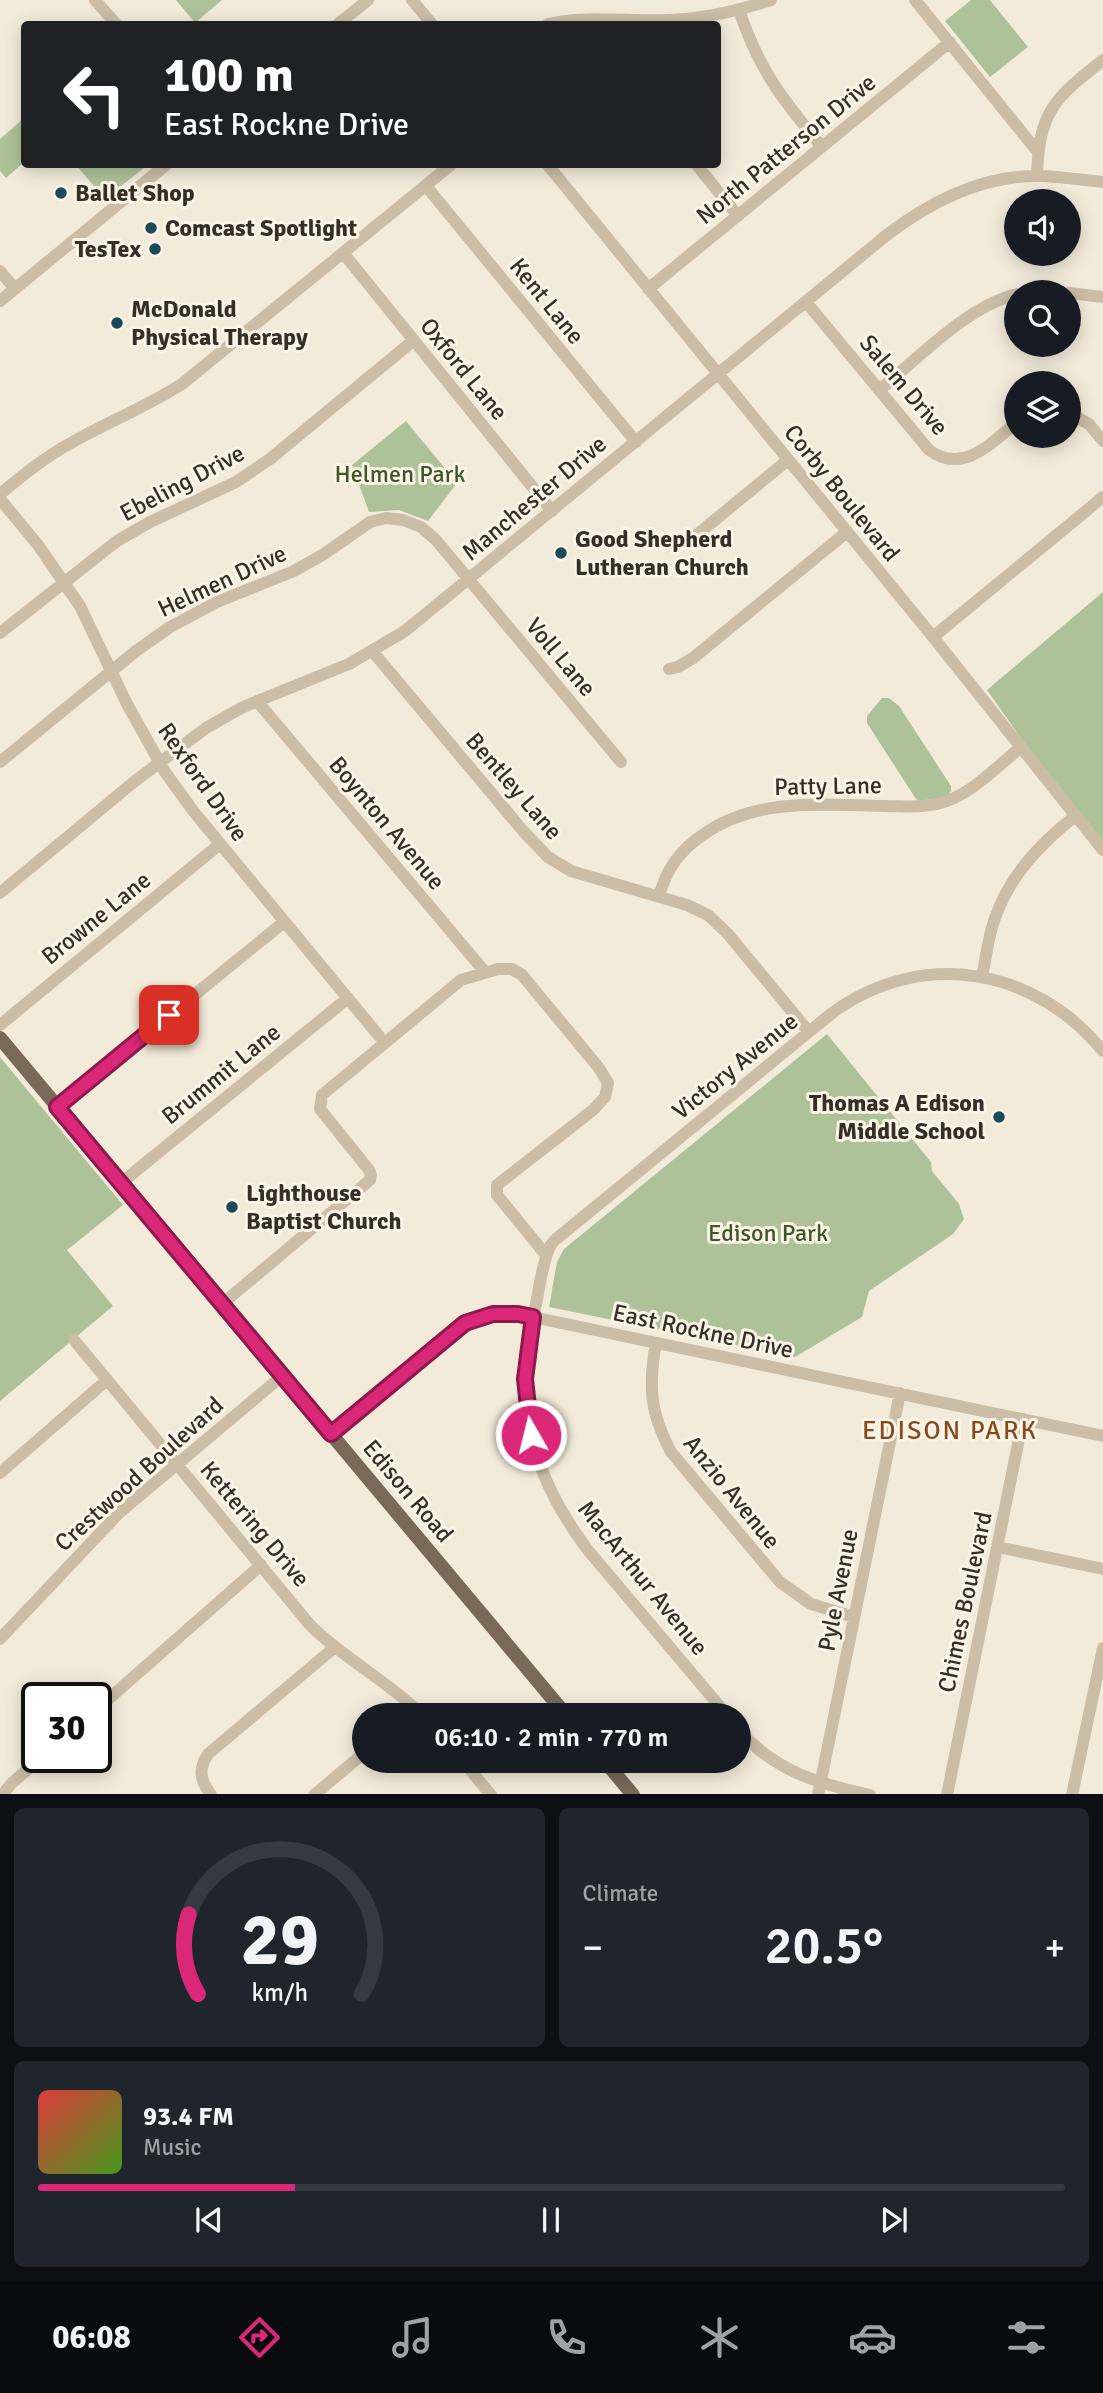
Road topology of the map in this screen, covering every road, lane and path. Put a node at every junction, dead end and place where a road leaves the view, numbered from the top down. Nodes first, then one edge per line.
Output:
1 (95, 0) edge
2 (368, 0) edge
3 (412, 0) edge
4 (771, 0) edge
5 (915, 0) edge
6 (739, 10) junction
7 (113, 21) edge
8 (342, 21) edge
9 (430, 21) edge
10 (641, 21) edge
11 (950, 42) junction
12 (1103, 60) edge
13 (822, 147) junction
14 (1037, 151) junction
15 (162, 168) edge
16 (447, 168) edge
17 (550, 168) edge
18 (699, 168) edge
19 (1037, 176) junction
20 (1103, 182) edge
21 (426, 186) junction
22 (738, 216) junction
23 (344, 254) junction
24 (0, 271) edge
25 (15, 289) junction
26 (648, 289) junction
27 (1081, 294) edge
28 (1103, 296) edge
29 (1004, 297) edge
30 (0, 301) edge
31 (807, 302) junction
32 (414, 340) junction
33 (718, 374) junction
34 (879, 390) junction
35 (1081, 420) edge
36 (1004, 433) edge
37 (1103, 441) edge
38 (636, 442) junction
39 (788, 460) junction
40 (0, 496) edge
41 (1103, 497) edge
42 (552, 511) junction
43 (846, 532) junction
44 (688, 542) dead end
45 (468, 580) junction
46 (64, 581) junction
47 (0, 634) edge
48 (933, 637) junction
49 (373, 652) junction
50 (668, 668) dead end
51 (111, 671) junction
52 (257, 701) junction
53 (1020, 748) junction
54 (621, 761) dead end
55 (0, 762) edge
56 (159, 763) junction
57 (1075, 816) junction
58 (220, 844) junction
59 (1103, 850) edge
60 (0, 893) edge
61 (659, 897) junction
62 (284, 922) junction
63 (485, 972) junction
64 (982, 977) junction
65 (348, 998) junction
66 (0, 1025) edge
67 (809, 1032) junction
68 (379, 1036) dead end
69 (0, 1038) edge
70 (1103, 1051) edge
71 (57, 1107) junction
72 (121, 1183) junction
73 (546, 1255) junction
74 (222, 1304) junction
75 (533, 1317) junction
76 (74, 1340) dead end
77 (656, 1343) junction
78 (282, 1376) junction
79 (107, 1380) junction
80 (900, 1393) junction
81 (1023, 1419) junction
82 (331, 1434) junction
83 (1103, 1436) edge
84 (176, 1463) junction
85 (0, 1473) edge
86 (998, 1547) junction
87 (261, 1565) junction
88 (1103, 1569) edge
89 (854, 1617) junction
90 (0, 1639) edge
91 (335, 1647) junction
92 (1103, 1648) edge
93 (112, 1696) edge
94 (404, 1703) edge
95 (556, 1703) edge
96 (717, 1703) edge
97 (751, 1740) edge
98 (352, 1763) edge
99 (24, 1773) edge
100 (470, 1773) edge
101 (615, 1773) edge
102 (819, 1789) edge
103 (482, 1792) edge
104 (2, 1794) edge
105 (211, 1794) edge
106 (314, 1794) edge
107 (633, 1794) edge
108 (870, 1794) edge
109 (947, 1794) edge
110 (1072, 1794) edge

1 - 7 street
2 - 8 street
3 - 9 street
4 - 6 street
5 - 11 street
6 - 10 street
6 - 13 street
11 - 13 street, North Patterson Drive
11 - 14 street
12 - 14 street
13 - 22 street, North Patterson Drive
14 - 19 street
15 - 25 street
16 - 21 street
17 - 26 street, Corby Boulevard
18 - 22 street
19 - 20 street, Manchester Drive
19 - 31 street, Manchester Drive
21 - 23 street
21 - 38 street, Kent Lane
22 - 26 street, North Patterson Drive
23 - 32 street, Oxford Lane
23 - 40 street
24 - 25 street
25 - 30 street
26 - 33 street, Corby Boulevard
27 - 28 street
29 - 34 street
31 - 33 street, Manchester Drive
31 - 34 street, Salem Drive
32 - 42 street, Oxford Lane
32 - 46 street, Ebeling Drive
33 - 38 street, Manchester Drive
33 - 39 street, Corby Boulevard
34 - 36 street, Salem Drive
35 - 37 street
38 - 42 street, Manchester Drive
39 - 43 street, Corby Boulevard
39 - 44 street
40 - 46 street, Rexford Drive
41 - 48 street
42 - 45 street, Manchester Drive
43 - 48 street, Corby Boulevard
43 - 50 street
45 - 49 street, Manchester Drive
45 - 51 street, Helmen Drive
45 - 54 street, Voll Lane
46 - 47 street, Ebeling Drive
46 - 51 street, Rexford Drive
48 - 53 street, Corby Boulevard
49 - 52 street, Manchester Drive
49 - 61 street, Bentley Lane
51 - 55 street, Helmen Drive
51 - 56 street, Rexford Drive
52 - 56 street, Manchester Drive
52 - 63 street, Boynton Avenue
53 - 57 street, Corby Boulevard
53 - 61 street, Patty Lane
56 - 58 street, Rexford Drive
56 - 60 street, Manchester Drive
57 - 59 street, Corby Boulevard
57 - 64 street
58 - 62 street, Rexford Drive
58 - 66 street, Browne Lane
61 - 67 street, Bentley Lane
62 - 65 street, Rexford Drive
62 - 71 street
63 - 73 street
63 - 74 street
64 - 67 street, Victory Avenue
64 - 70 street, Victory Avenue
65 - 68 street, Rexford Drive
65 - 72 street, Brummit Lane
67 - 73 street, Victory Avenue
69 - 71 main road, Edison Road
71 - 72 main road, Edison Road
72 - 74 main road, Edison Road
73 - 75 street, MacArthur Avenue
74 - 78 main road, Edison Road
75 - 77 street, East Rockne Drive
75 - 82 street, East Rockne Drive
75 - 96 street, MacArthur Avenue
76 - 79 street, Kettering Drive
77 - 80 street, East Rockne Drive
77 - 89 street, Anzio Avenue
78 - 82 main road, Edison Road
78 - 84 street, Crestwood Boulevard
79 - 84 street, Kettering Drive
79 - 85 street
80 - 81 street, East Rockne Drive
80 - 89 street, Pyle Avenue
81 - 83 street, East Rockne Drive
81 - 86 street, Chimes Boulevard
82 - 95 main road, Edison Road
84 - 87 street, Kettering Drive
84 - 90 street, Crestwood Boulevard
86 - 88 street
86 - 109 street, Chimes Boulevard
87 - 91 street, Kettering Drive
87 - 93 street
89 - 102 street, Pyle Avenue
91 - 94 street, Kettering Drive
91 - 105 street
92 - 110 street
97 - 102 street
98 - 106 street
99 - 104 street
100 - 103 street
101 - 107 main road
102 - 108 street

